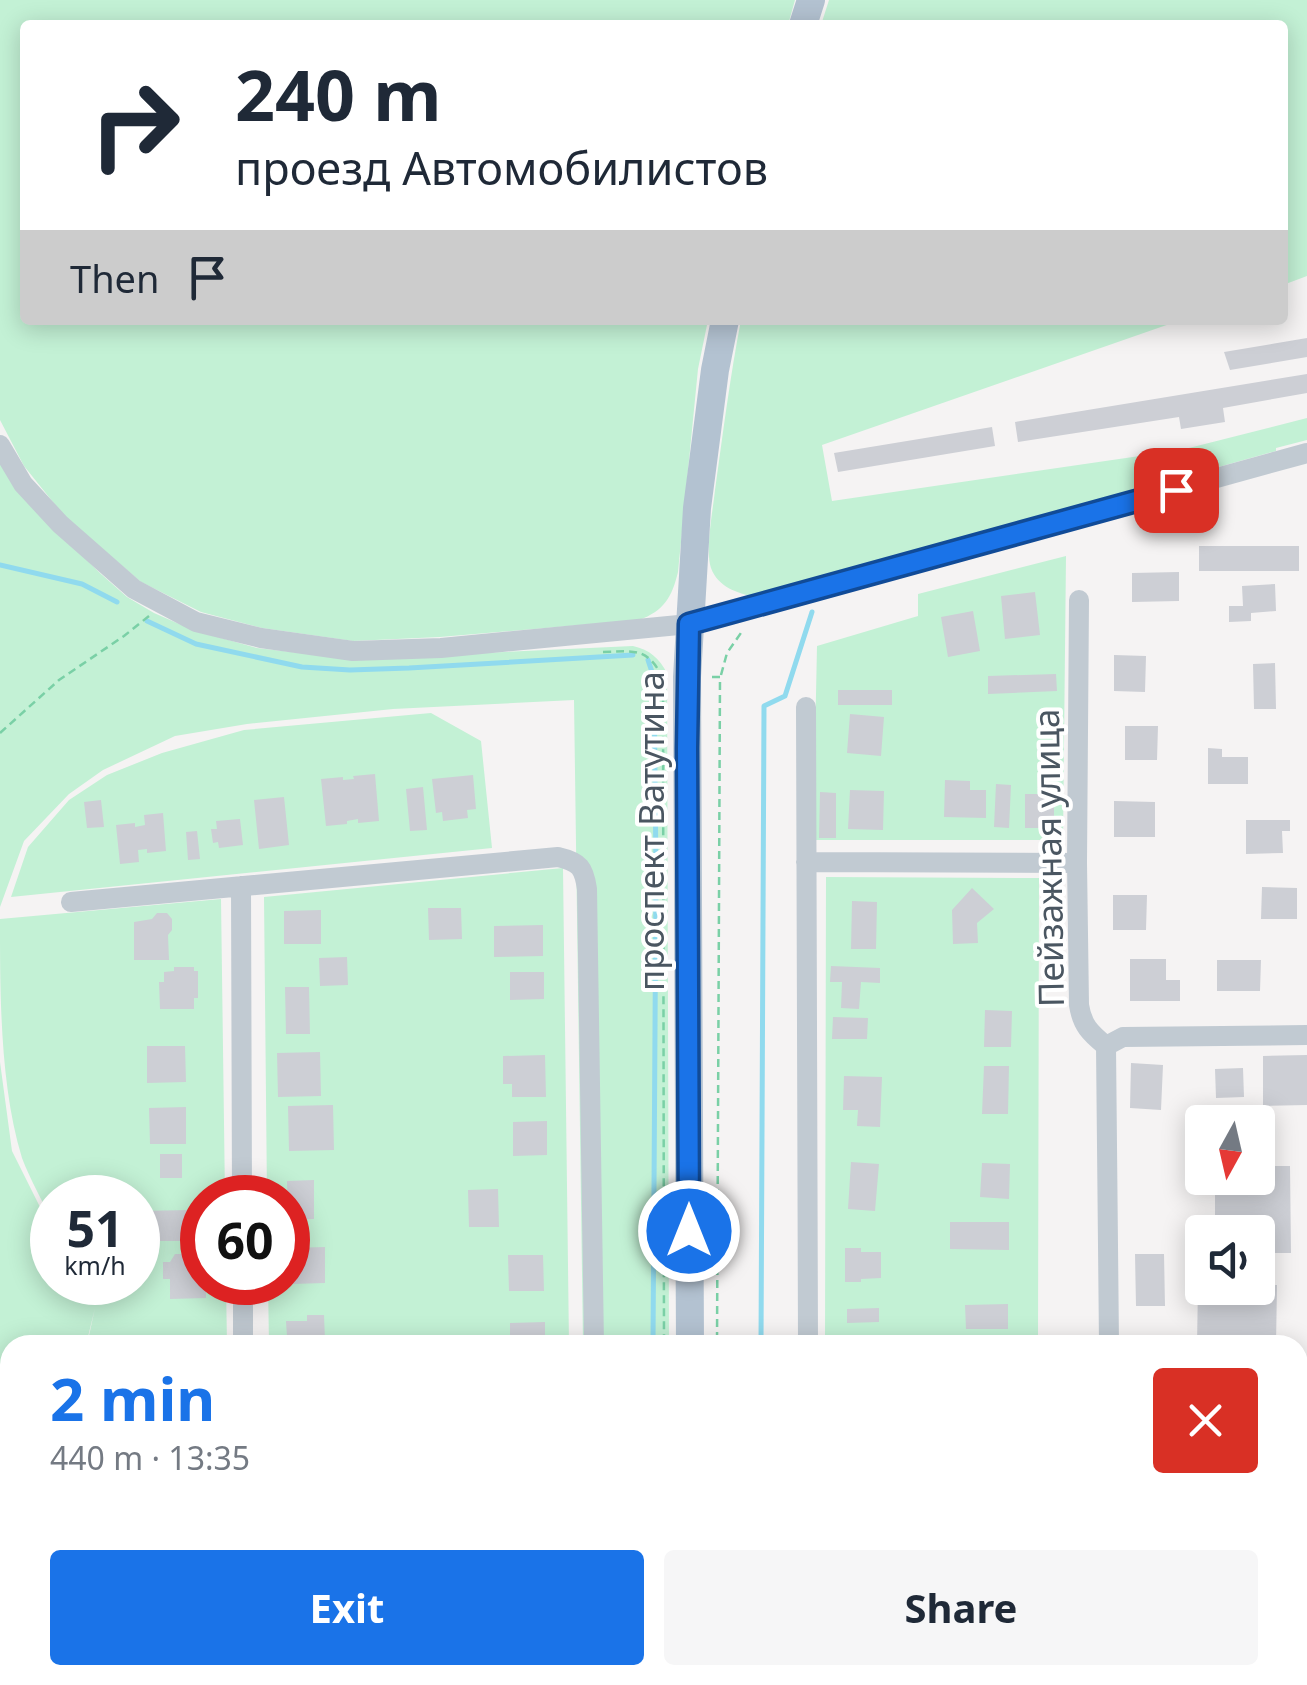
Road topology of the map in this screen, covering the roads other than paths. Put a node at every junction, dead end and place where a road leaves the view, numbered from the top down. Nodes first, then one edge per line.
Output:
1 (723, 325) edge
2 (0, 445) edge
3 (1298, 456) edge
4 (1307, 474) edge
5 (1079, 600) dead end
6 (689, 624) junction
7 (806, 707) dead end
8 (806, 862) junction
9 (1078, 863) junction
10 (240, 886) junction
11 (71, 902) dead end
12 (1307, 1035) edge
13 (1106, 1046) junction
14 (242, 1175) edge
15 (243, 1305) edge
16 (243, 1335) edge
17 (594, 1335) edge
18 (690, 1335) edge
19 (808, 1335) edge
20 (1109, 1335) edge

1 - 6 main road, проспект Ватутина
2 - 6 street
3 - 4 street
3 - 6 street
5 - 9 street, Пейзажная улица
6 - 18 main road, проспект Ватутина
7 - 8 street
8 - 9 street
8 - 19 street
9 - 13 street, Пейзажная улица
10 - 11 street
10 - 14 street
10 - 17 street
12 - 13 street
13 - 20 street, Пейзажная улица
15 - 16 street

